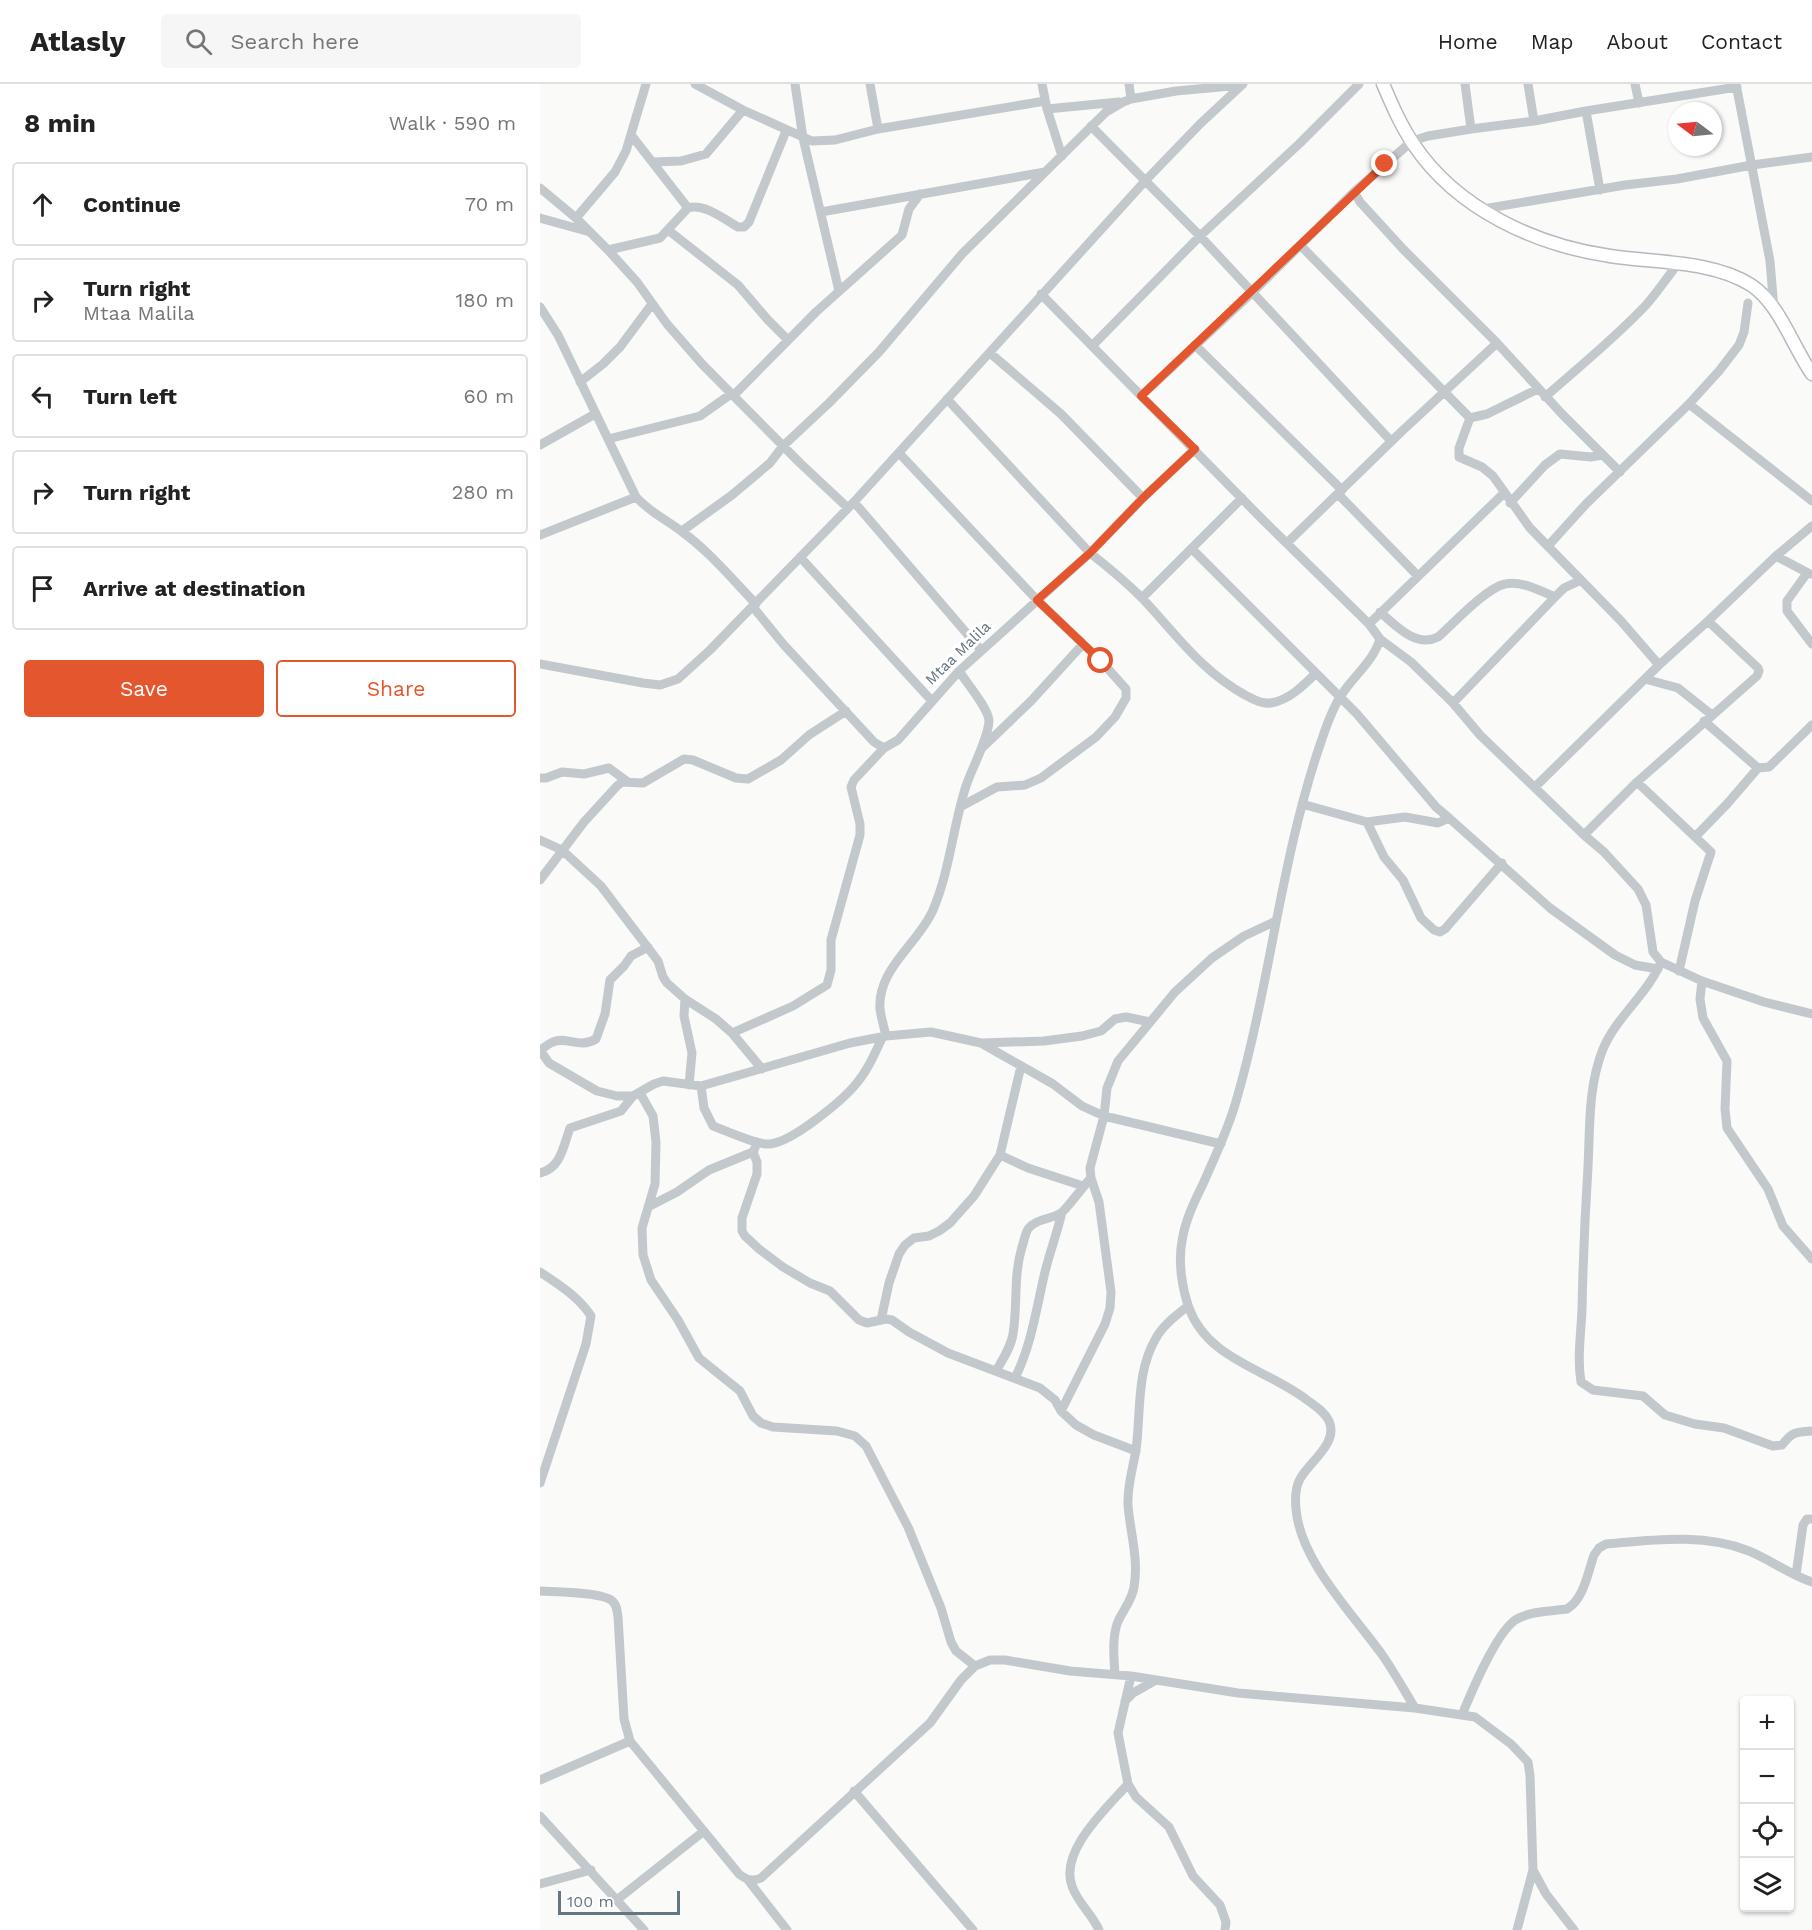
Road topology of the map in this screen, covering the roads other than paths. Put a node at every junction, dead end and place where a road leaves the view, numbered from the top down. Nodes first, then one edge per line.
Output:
1 (646, 84) edge
2 (695, 84) edge
3 (795, 84) edge
4 (870, 84) edge
5 (1042, 84) edge
6 (1129, 84) edge
7 (1243, 84) edge
8 (1359, 84) edge
9 (1383, 84) edge
10 (1465, 84) edge
11 (1528, 84) edge
12 (1635, 84) edge
13 (1737, 86) edge
14 (1127, 101) junction
15 (1638, 103) junction
16 (1046, 105) junction
17 (743, 110) junction
18 (1586, 111) junction
19 (1534, 121) junction
20 (1091, 126) junction
21 (878, 129) junction
22 (1471, 129) junction
23 (786, 131) junction
24 (632, 136) junction
25 (803, 138) junction
26 (1412, 141) junction
27 (1062, 156) junction
28 (1812, 157) edge
29 (653, 162) junction
30 (1752, 165) junction
31 (1045, 172) junction
32 (1146, 180) junction
33 (540, 188) edge
34 (1600, 190) junction
35 (1354, 192) junction
36 (920, 194) junction
37 (687, 208) junction
38 (1483, 209) junction
39 (821, 212) junction
40 (540, 218) edge
41 (576, 218) junction
42 (668, 230) junction
43 (591, 232) junction
44 (1200, 236) junction
45 (1300, 244) junction
46 (608, 250) junction
47 (1678, 264) junction
48 (839, 291) junction
49 (1252, 292) junction
50 (1041, 294) junction
51 (1748, 303) dead end
52 (652, 304) junction
53 (540, 307) edge
54 (1774, 309) junction
55 (789, 340) junction
56 (1497, 343) junction
57 (1195, 345) junction
58 (1092, 346) junction
59 (990, 353) junction
60 (1812, 374) edge
61 (580, 382) junction
62 (1538, 389) junction
63 (1445, 393) junction
64 (732, 395) junction
65 (1141, 396) junction
66 (1545, 397) junction
67 (946, 399) junction
68 (1689, 404) junction
69 (595, 414) junction
70 (1470, 418) junction
71 (608, 439) junction
72 (1391, 441) junction
73 (540, 446) edge
74 (783, 446) junction
75 (1195, 449) junction
76 (899, 453) junction
77 (1602, 455) junction
78 (1620, 472) junction
79 (1340, 492) junction
80 (1504, 492) junction
81 (636, 497) junction
82 (1143, 498) junction
83 (1242, 498) junction
84 (1812, 501) edge
85 (1510, 503) junction
86 (851, 505) junction
87 (1812, 526) edge
88 (682, 531) junction
89 (540, 535) edge
90 (1287, 543) junction
91 (1548, 546) junction
92 (1192, 549) junction
93 (1090, 553) junction
94 (1776, 555) junction
95 (800, 557) junction
96 (1810, 574) edge
97 (1418, 576) junction
98 (1581, 580) junction
99 (1555, 597) junction
100 (1142, 598) junction
101 (1037, 600) junction
102 (755, 605) junction
103 (1380, 612) junction
104 (1708, 621) junction
105 (1369, 624) junction
106 (1380, 639) junction
107 (1083, 644) junction
108 (1812, 644) edge
109 (981, 650) junction
110 (540, 664) edge
111 (1659, 665) junction
112 (959, 671) junction
113 (1316, 673) junction
114 (1645, 679) junction
115 (1340, 697) junction
116 (931, 700) junction
117 (1453, 703) junction
118 (846, 711) junction
119 (1708, 718) junction
120 (1812, 725) edge
121 (884, 748) junction
122 (980, 750) junction
123 (1758, 768) junction
124 (540, 778) edge
125 (628, 782) junction
126 (1637, 782) junction
127 (1535, 787) junction
128 (1302, 804) junction
129 (960, 807) junction
130 (1449, 818) junction
131 (1367, 822) junction
132 (1584, 835) junction
133 (1695, 837) junction
134 (540, 840) edge
135 (562, 850) junction
136 (1502, 863) junction
137 (540, 880) edge
138 (1276, 921) junction
139 (648, 946) junction
140 (1660, 965) junction
141 (1679, 971) junction
142 (1702, 981) junction
143 (685, 999) junction
144 (1812, 1014) edge
145 (1150, 1022) junction
146 (732, 1033) junction
147 (884, 1036) junction
148 (981, 1043) junction
149 (540, 1050) edge
150 (1021, 1066) junction
151 (762, 1069) junction
152 (689, 1085) junction
153 (701, 1086) junction
154 (636, 1094) junction
155 (1104, 1116) junction
156 (759, 1142) junction
157 (1221, 1144) junction
158 (753, 1152) junction
159 (999, 1155) junction
160 (540, 1173) edge
161 (1091, 1178) junction
162 (1083, 1186) junction
163 (648, 1207) junction
164 (1062, 1212) junction
165 (1812, 1259) edge
166 (540, 1272) edge
167 (1188, 1306) junction
168 (881, 1320) junction
169 (996, 1371) junction
170 (1015, 1378) junction
171 (1061, 1411) junction
172 (1812, 1431) edge
173 (1136, 1450) junction
174 (540, 1483) edge
175 (1812, 1518) edge
176 (1796, 1575) junction
177 (1812, 1582) edge
178 (540, 1591) edge
179 (975, 1666) junction
180 (1115, 1675) junction
181 (1131, 1676) junction
182 (1156, 1680) junction
183 (1125, 1701) junction
184 (1415, 1708) junction
185 (1462, 1715) junction
186 (630, 1741) junction
187 (540, 1780) edge
188 (1128, 1784) junction
189 (854, 1791) junction
190 (540, 1816) edge
191 (704, 1831) junction
192 (591, 1870) junction
193 (1533, 1870) junction
194 (748, 1880) junction
195 (540, 1884) edge
196 (618, 1899) junction
197 (644, 1930) edge
198 (787, 1930) edge
199 (973, 1930) edge
200 (1099, 1930) edge
201 (1225, 1930) edge
202 (1517, 1930) edge
203 (1574, 1930) edge

1 - 24 street
2 - 17 street
3 - 25 street
4 - 21 street
5 - 16 street
6 - 14 street
7 - 14 street
7 - 32 street
8 - 44 street
9 - 26 main road
10 - 22 street
11 - 19 street
12 - 15 street
13 - 15 street
13 - 30 street
14 - 16 street
14 - 20 street
15 - 18 street
16 - 21 street
16 - 27 street
17 - 23 street
17 - 29 street
18 - 19 street
18 - 34 street
19 - 22 street
20 - 27 street
20 - 32 street
21 - 25 street
22 - 26 street
23 - 25 street
23 - 37 street
24 - 29 street
24 - 41 street
25 - 39 street
26 - 35 street
26 - 38 main road
27 - 31 street
28 - 30 street
29 - 37 street
30 - 34 street
30 - 54 street
31 - 36 street
31 - 74 street
32 - 44 street
32 - 50 street
33 - 41 street
34 - 38 street
35 - 45 street
35 - 56 street
36 - 39 street
36 - 48 street
37 - 42 street
38 - 47 main road
39 - 48 street
40 - 43 street
41 - 43 street
42 - 46 street
42 - 55 street
43 - 46 street
44 - 49 street
44 - 58 street
45 - 49 street
45 - 63 street
46 - 52 street
47 - 54 main road
47 - 66 street
48 - 55 street
49 - 57 street
49 - 72 street
50 - 58 street
50 - 59 street
51 - 68 street
52 - 61 street
52 - 64 street
53 - 61 street
54 - 60 main road
55 - 64 street
56 - 62 street
56 - 63 street
57 - 65 street
57 - 79 street
58 - 65 street
59 - 67 street
59 - 82 street
61 - 69 street
62 - 66 street
62 - 70 street
63 - 70 street
63 - 72 street
64 - 71 street
64 - 74 street
65 - 75 street
66 - 77 street
67 - 76 street
67 - 93 street
68 - 78 street
68 - 84 street
69 - 71 street
69 - 73 street
70 - 80 street
71 - 81 street
72 - 79 street
74 - 86 street
74 - 88 street
75 - 82 street, Mtaa Malila
75 - 83 street
76 - 86 street
76 - 101 street
77 - 78 street
77 - 85 street
78 - 91 street
79 - 90 street
79 - 97 street
80 - 85 street
80 - 97 street
81 - 88 street
81 - 89 street
82 - 93 street, Mtaa Malila
83 - 90 street
83 - 92 street
85 - 91 street
86 - 95 street
86 - 109 street
87 - 94 street
88 - 102 street
90 - 105 street
91 - 98 street
92 - 100 street
92 - 113 street
93 - 100 street
93 - 101 street, Mtaa Malila
94 - 96 street
94 - 104 street
95 - 102 street
95 - 116 street
96 - 108 street
97 - 103 street
98 - 99 street
98 - 111 street
99 - 103 street
99 - 117 street
100 - 113 street
101 - 107 street
101 - 109 street, Mtaa Malila
102 - 110 street
102 - 118 street
103 - 105 street
104 - 111 street
104 - 119 street
105 - 106 street
106 - 115 street
106 - 117 street
107 - 122 street
107 - 129 street
109 - 112 street, Mtaa Malila
111 - 114 street
112 - 116 street, Mtaa Malila
112 - 122 street
113 - 115 street
114 - 119 street
114 - 127 street
115 - 128 street
115 - 130 street
116 - 121 street, Mtaa Malila
117 - 127 street
118 - 121 street
118 - 125 street
119 - 123 street
119 - 126 street
120 - 123 street
121 - 146 street, Mtaa Malila
122 - 129 street
123 - 133 street
124 - 125 street
125 - 135 street
126 - 132 street
126 - 133 street
127 - 132 street
128 - 131 street
128 - 138 street
129 - 147 street
130 - 131 street
130 - 136 street
131 - 136 street
132 - 140 street
133 - 141 street
134 - 135 street
135 - 137 street
135 - 139 street
136 - 140 street
138 - 145 street
138 - 157 street
139 - 143 street
139 - 149 street
140 - 141 street
140 - 172 street
141 - 142 street
142 - 144 street
142 - 165 street
143 - 146 street
143 - 152 street
145 - 148 street
145 - 155 street
146 - 151 street
147 - 148 street
147 - 151 street
147 - 156 street
148 - 150 street
149 - 154 street
150 - 155 street
150 - 159 street
151 - 153 street
152 - 153 street
152 - 154 street
153 - 156 street
154 - 160 street
154 - 163 street
155 - 157 street
155 - 161 street
156 - 158 street
157 - 167 street
158 - 163 street
158 - 168 street
159 - 162 street
159 - 168 street
161 - 162 street
161 - 171 street
162 - 164 street
163 - 179 street
164 - 169 street
164 - 170 street
166 - 174 street
167 - 173 street
167 - 184 street
168 - 169 street
169 - 170 street
170 - 171 street
171 - 173 street
173 - 180 street
175 - 176 street
176 - 177 street
176 - 185 street
178 - 186 street
179 - 180 street
179 - 189 street
180 - 181 street
181 - 182 street
181 - 183 street
182 - 183 street
182 - 184 street
183 - 188 street
184 - 185 street
185 - 193 street
186 - 187 street
186 - 191 street
188 - 200 street
188 - 201 street
189 - 194 street
189 - 199 street
190 - 192 street
191 - 194 street
191 - 196 street
192 - 195 street
192 - 196 street
193 - 202 street
193 - 203 street
194 - 198 street
196 - 197 street

